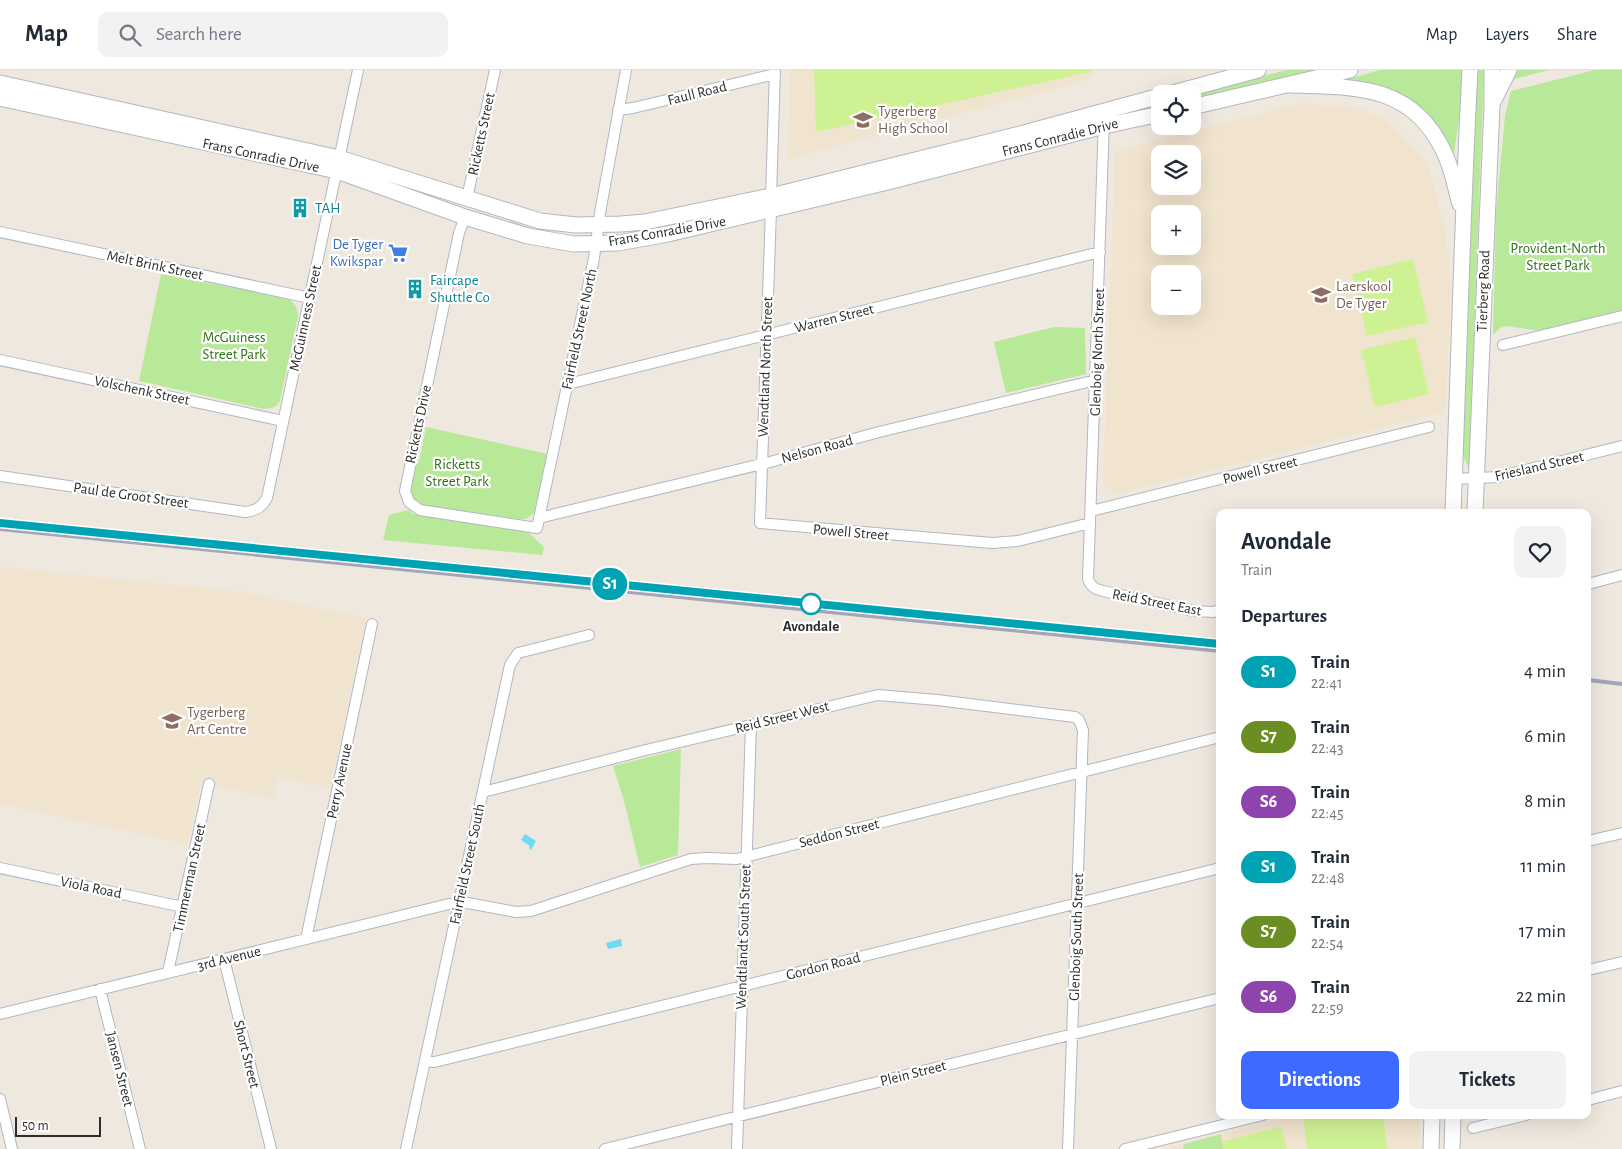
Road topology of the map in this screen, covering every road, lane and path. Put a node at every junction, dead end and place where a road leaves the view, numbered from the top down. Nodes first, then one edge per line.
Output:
1 (358, 70) edge
2 (495, 70) edge
3 (626, 70) edge
4 (1258, 70) edge
5 (1350, 70) edge
6 (1470, 70) edge
7 (1492, 70) edge
8 (1509, 70) edge
9 (775, 72) edge
10 (0, 83) edge
11 (1201, 85) edge
12 (1291, 85) junction
13 (0, 98) edge
14 (1151, 100) edge
15 (1492, 104) junction
16 (1201, 105) edge
17 (618, 110) junction
18 (1151, 115) edge
19 (1104, 119) junction
20 (338, 165) junction
21 (467, 198) junction
22 (771, 203) junction
23 (465, 217) junction
24 (1464, 222) junction
25 (598, 225) junction
26 (0, 232) edge
27 (596, 244) junction
28 (1100, 252) junction
29 (310, 298) junction
30 (1622, 316) edge
31 (767, 335) junction
32 (1502, 345) dead end
33 (0, 360) edge
34 (1096, 380) junction
35 (568, 384) junction
36 (283, 421) junction
37 (1430, 427) dead end
38 (1622, 446) edge
39 (762, 464) junction
40 (0, 476) edge
41 (1454, 484) junction
42 (1476, 484) junction
43 (261, 506) joint
44 (1453, 509) edge
45 (1474, 509) edge
46 (1091, 511) junction
47 (538, 523) junction
48 (760, 523) joint
49 (1090, 523) junction
50 (1622, 575) edge
51 (1591, 583) edge
52 (1095, 589) joint
53 (1216, 611) edge
54 (372, 624) dead end
55 (589, 635) dead end
56 (1082, 724) joint
57 (751, 725) junction
58 (1216, 738) edge
59 (1081, 772) junction
60 (209, 784) dead end
61 (483, 792) junction
62 (1622, 833) edge
63 (1591, 840) edge
64 (746, 856) junction
65 (0, 868) edge
66 (1216, 869) edge
67 (458, 903) junction
68 (1077, 904) junction
69 (183, 907) junction
70 (306, 939) junction
71 (224, 959) junction
72 (1622, 962) edge
73 (1591, 969) edge
74 (168, 972) junction
75 (741, 987) junction
76 (100, 989) junction
77 (1216, 999) edge
78 (0, 1014) edge
79 (1073, 1034) junction
80 (425, 1061) junction
81 (1622, 1092) edge
82 (0, 1099) edge
83 (1591, 1099) edge
84 (738, 1116) junction
85 (1247, 1119) edge
86 (1432, 1119) edge
87 (1453, 1119) edge
88 (1510, 1119) edge
89 (1473, 1128) dead end
90 (12, 1149) edge
91 (140, 1149) edge
92 (271, 1149) edge
93 (406, 1149) edge
94 (605, 1149) edge
95 (737, 1149) edge
96 (1068, 1149) edge
97 (1125, 1149) edge
98 (1431, 1149) edge
99 (1452, 1149) edge

1 - 20 street, McGuinness Street
2 - 21 street, Ricketts Street
3 - 17 street, Fairfield Street North
4 - 11 main road
5 - 12 main road
6 - 24 main road, Tierberg Road
7 - 15 main road, Tierberg Road
8 - 15 main road
9 - 17 street, Faull Road
9 - 22 street, Wendtland North Street
10 - 20 main road, Frans Conradie Drive
12 - 16 main road
12 - 24 main road
13 - 20 main road, Frans Conradie Drive
14 - 19 main road, Frans Conradie Drive
15 - 42 main road, Tierberg Road
17 - 25 street, Fairfield Street North
18 - 19 main road, Frans Conradie Drive
19 - 22 main road, Frans Conradie Drive
19 - 28 street, Glenboig North Street
20 - 21 main road, Frans Conradie Drive
20 - 23 main road, Frans Conradie Drive
20 - 29 street, McGuinness Street
21 - 25 main road, Frans Conradie Drive
22 - 25 main road, Frans Conradie Drive
22 - 27 main road, Frans Conradie Drive
22 - 31 street, Wendtland North Street
23 - 27 main road, Frans Conradie Drive
23 - 47 street, Ricketts Drive
24 - 41 main road, Tierberg Road
25 - 27 street, Fairfield Street North
26 - 29 street, Melt Brink Street
27 - 35 street, Fairfield Street North
28 - 31 street, Warren Street
28 - 34 street, Glenboig North Street
29 - 36 street, McGuinness Street
30 - 32 street
31 - 35 street, Warren Street
31 - 39 street, Wendtland North Street
33 - 36 street, Volschenk Street
34 - 39 street, Nelson Road
34 - 46 street, Glenboig North Street
35 - 47 street, Fairfield Street North
36 - 43 street, McGuinness Street
37 - 46 street, Powell Street
38 - 42 street, Friesland Street
39 - 47 street, Nelson Road
39 - 48 street, Wendtland North Street
40 - 43 street, Paul de Groot Street
41 - 42 street, Friesland Street
41 - 44 main road, Tierberg Road
42 - 45 main road, Tierberg Road
46 - 49 street, Glenboig North Street
48 - 49 street, Powell Street
49 - 52 street, Glenboig North Street
50 - 51 street
52 - 53 street, Reid Street East
54 - 70 street, Perry Avenue
55 - 61 street, Fairfield Street South
56 - 57 street, Reid Street West
56 - 59 street, Glenboig South Street
57 - 61 street, Reid Street West
57 - 64 street, Wendtlandt South Street
58 - 59 street, Seddon Street
59 - 64 street, Seddon Street
59 - 68 street, Glenboig South Street
60 - 69 street, Timmerman Street
61 - 67 street, Fairfield Street South
62 - 63 street
64 - 67 street, Seddon Street
64 - 75 street, Wendtlandt South Street
65 - 69 street, Viola Road
66 - 68 street, Gordon Road
67 - 70 street, 3rd Avenue
67 - 80 street, Fairfield Street South
68 - 75 street, Gordon Road
68 - 79 street, Glenboig South Street
69 - 74 street, Timmerman Street
70 - 71 street, 3rd Avenue
71 - 74 street, 3rd Avenue
71 - 92 street, Short Street
72 - 73 street
74 - 76 street, 3rd Avenue
75 - 80 street, Gordon Road
75 - 84 street, Wendtlandt South Street
76 - 78 street, 3rd Avenue
76 - 91 street, Jansen Street
77 - 79 street, Plein Street
79 - 84 street, Plein Street
79 - 96 street, Glenboig South Street
80 - 93 street, Fairfield Street South
81 - 83 street
82 - 90 street
84 - 94 street, Plein Street
84 - 95 street, Wendtlandt South Street
85 - 97 street
86 - 98 main road
87 - 99 main road
88 - 89 street

